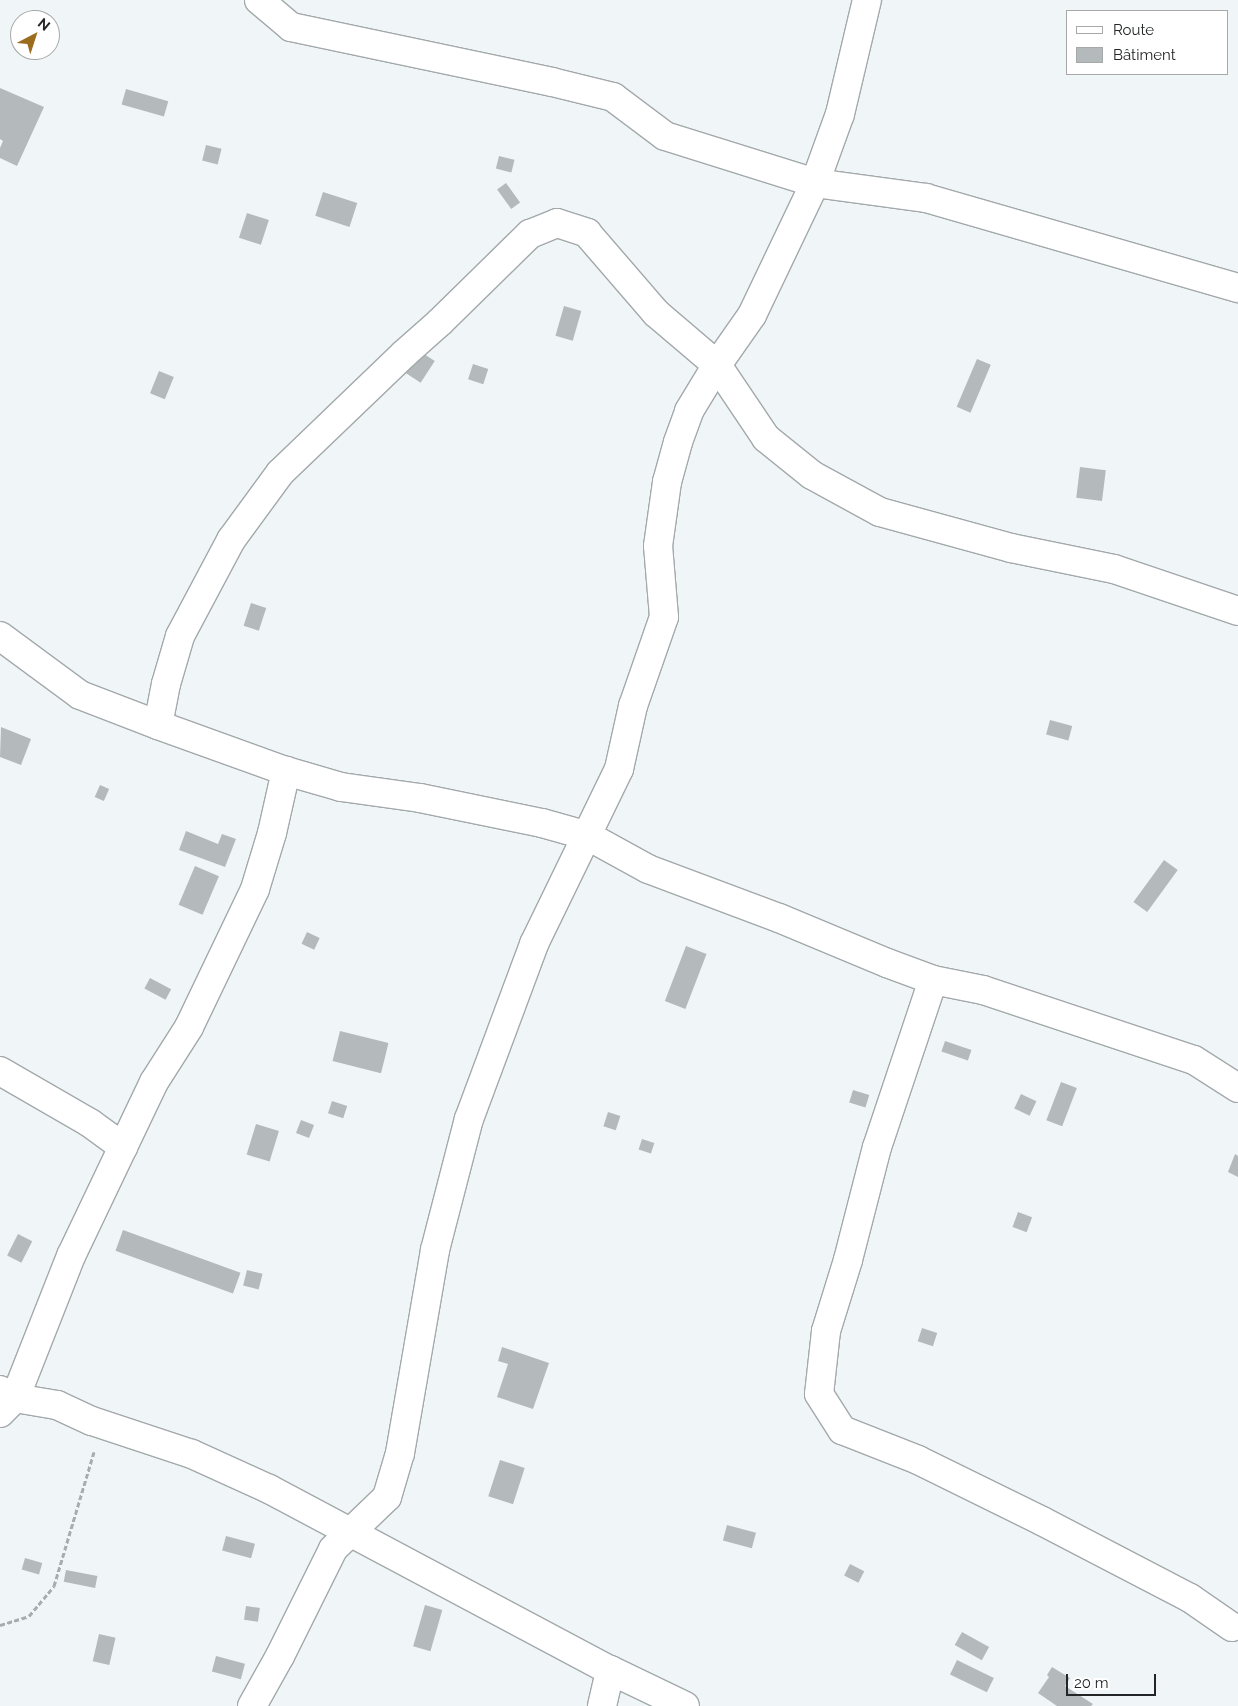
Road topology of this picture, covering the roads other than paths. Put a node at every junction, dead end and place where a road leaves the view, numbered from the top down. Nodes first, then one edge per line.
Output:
1 (259, 0) edge
2 (867, 0) edge
3 (815, 183) junction
4 (1238, 288) edge
5 (717, 365) junction
6 (1238, 611) edge
7 (0, 636) edge
8 (158, 725) junction
9 (286, 771) junction
10 (588, 836) junction
11 (933, 980) junction
12 (0, 1071) edge
13 (1238, 1088) edge
14 (123, 1147) junction
15 (5, 1400) edge
16 (353, 1532) junction
17 (1232, 1627) dead end
18 (610, 1670) junction
19 (252, 1706) edge
20 (602, 1706) edge
21 (685, 1706) edge

1 - 3 street
2 - 3 street
3 - 4 street
3 - 5 street
5 - 6 street
5 - 8 street
5 - 10 street
7 - 8 street
8 - 9 street
9 - 10 street
9 - 14 street
10 - 11 street
10 - 16 street
11 - 13 street
11 - 17 street
12 - 14 street
14 - 15 street
15 - 16 street
16 - 18 street
16 - 19 street
18 - 20 street
18 - 21 street

